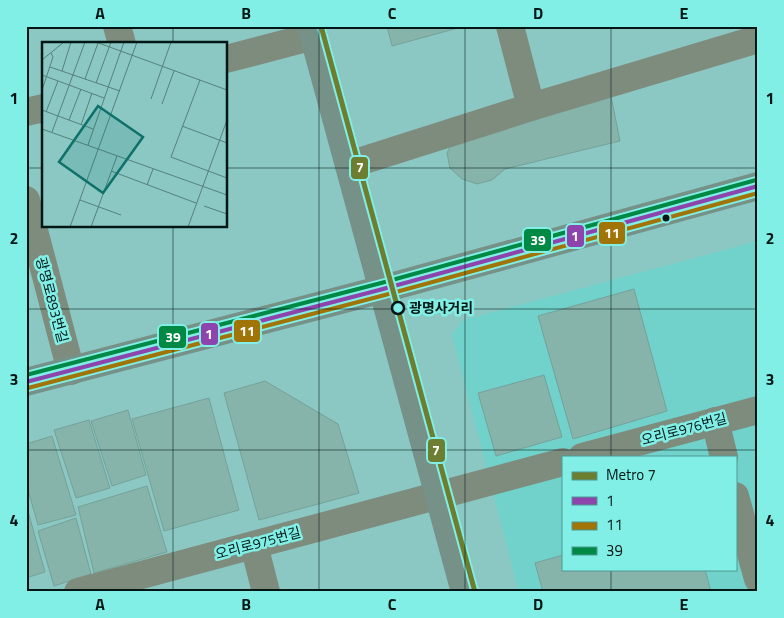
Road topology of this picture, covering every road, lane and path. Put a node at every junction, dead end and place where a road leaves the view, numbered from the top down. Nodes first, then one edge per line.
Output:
1 (118, 26) edge
2 (510, 26) edge
3 (312, 31) edge
4 (758, 39) edge
5 (122, 42) edge
6 (228, 58) edge
7 (531, 107) junction
8 (42, 108) edge
9 (26, 112) edge
10 (349, 165) junction
11 (758, 186) edge
12 (26, 200) edge
13 (383, 289) junction
14 (71, 371) junction
15 (26, 382) edge
16 (758, 410) edge
17 (715, 421) junction
18 (586, 456) edge
19 (724, 456) edge
20 (562, 462) edge
21 (439, 495) junction
22 (736, 499) edge
23 (254, 545) junction
24 (757, 572) edge
25 (78, 592) edge
26 (266, 592) edge
27 (465, 592) edge

1 - 5 street
2 - 7 street
3 - 6 street
3 - 10 main road
4 - 7 street
7 - 10 street
8 - 9 street
10 - 13 main road
11 - 13 main road
12 - 14 street, 광명로893번길
13 - 14 main road
13 - 21 main road
14 - 15 main road
16 - 17 street, 오리로976번길
17 - 18 street, 오리로976번길
17 - 19 street
20 - 21 street
21 - 23 street, 오리로975번길
21 - 27 main road
22 - 24 street
23 - 25 street, 오리로975번길
23 - 26 street

